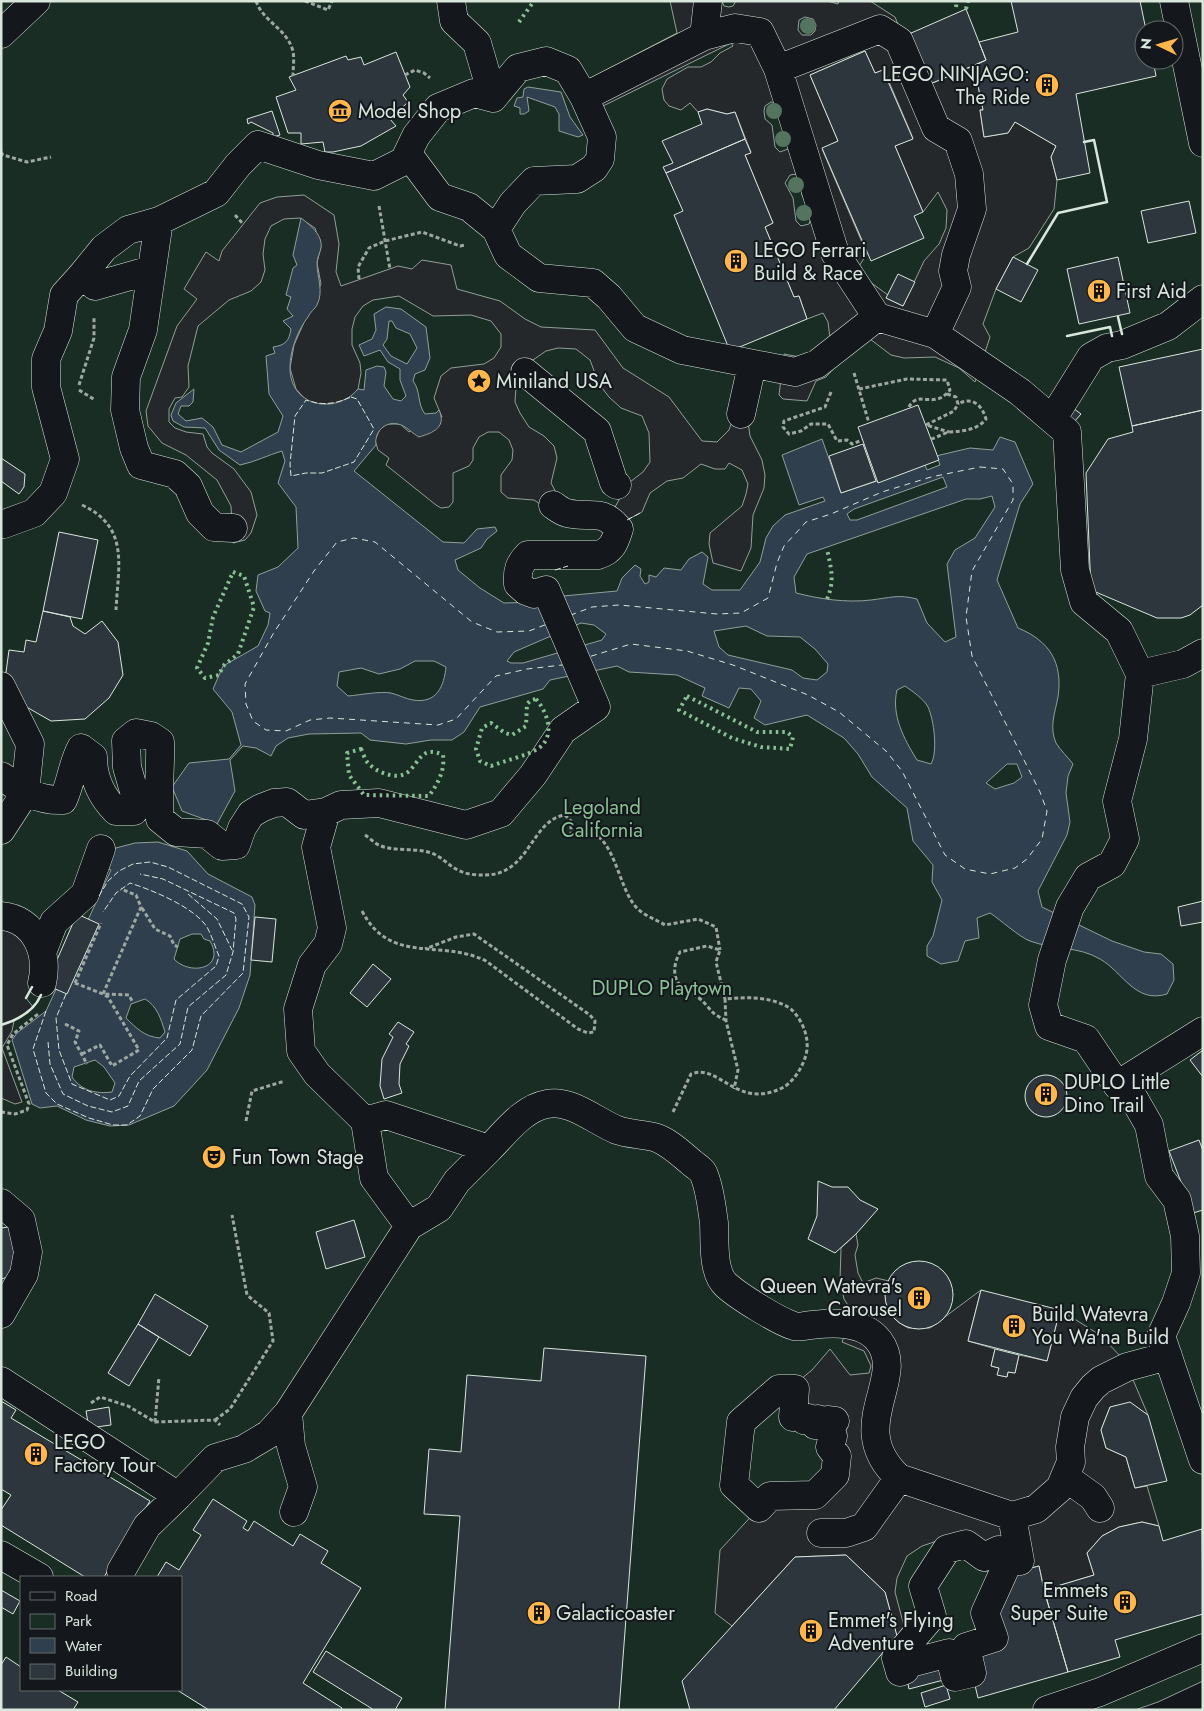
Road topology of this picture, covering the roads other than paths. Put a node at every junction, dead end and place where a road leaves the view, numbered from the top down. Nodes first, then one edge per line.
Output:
1 (36, 1) edge
2 (451, 1) edge
3 (708, 1) edge
4 (1174, 1) edge
5 (1, 34) edge
6 (704, 36) junction
7 (778, 69) junction
8 (584, 97) junction
9 (493, 98) junction
10 (1203, 143) edge
11 (404, 161) junction
12 (159, 221) junction
13 (496, 228) junction
14 (151, 270) junction
15 (88, 280) junction
16 (1203, 299) edge
17 (877, 317) junction
18 (936, 334) junction
19 (752, 365) junction
20 (525, 372) dead end
21 (741, 414) dead end
22 (1053, 418) junction
23 (617, 485) dead end
24 (553, 505) dead end
25 (2, 525) edge
26 (233, 528) dead end
27 (1203, 653) edge
28 (1140, 674) junction
29 (2, 688) edge
30 (1, 776) edge
31 (25, 793) junction
32 (334, 808) junction
33 (1, 830) edge
34 (101, 849) dead end
35 (1, 916) edge
36 (43, 950) junction
37 (43, 996) road end
38 (1203, 1030) edge
39 (1117, 1085) junction
40 (365, 1121) junction
41 (489, 1149) junction
42 (1, 1203) edge
43 (409, 1226) junction
44 (1, 1314) edge
45 (1168, 1356) junction
46 (1, 1381) edge
47 (794, 1407) junction
48 (288, 1413) junction
49 (876, 1413) junction
50 (1203, 1460) edge
51 (1065, 1477) junction
52 (900, 1478) junction
53 (178, 1496) junction
54 (1100, 1508) dead end
55 (294, 1512) dead end
56 (1012, 1516) junction
57 (821, 1533) dead end
58 (1, 1555) edge
59 (1020, 1561) dead end
60 (121, 1571) dead end
61 (37, 1576) edge
62 (1203, 1648) edge
63 (956, 1677) joint
64 (1047, 1710) edge

1 - 5 street
2 - 9 street
3 - 6 street
4 - 10 street
6 - 7 street
6 - 8 street
7 - 17 street
7 - 18 street
8 - 9 street
8 - 13 street
9 - 11 street
11 - 12 street
11 - 13 street
12 - 14 street
12 - 15 street
13 - 19 street
14 - 15 street
14 - 26 street
15 - 25 street
16 - 22 street
17 - 18 street
17 - 19 street
18 - 22 street
19 - 21 street
20 - 23 street
22 - 28 street
24 - 32 street
27 - 28 street
28 - 39 street
29 - 31 street
30 - 31 street
31 - 32 street
31 - 33 street
32 - 40 street
34 - 36 street
35 - 36 street
36 - 37 street
38 - 39 street
39 - 45 street
40 - 41 street
40 - 43 street
41 - 43 street
41 - 49 street
42 - 44 street
43 - 48 street
45 - 50 street
45 - 51 street
46 - 53 street
47 - 47 street
47 - 49 street
48 - 53 street
48 - 55 street
49 - 52 street
51 - 54 street
51 - 56 street
52 - 56 street
52 - 57 street
53 - 60 street
56 - 59 street
58 - 61 street
62 - 64 street
63 - 63 street

